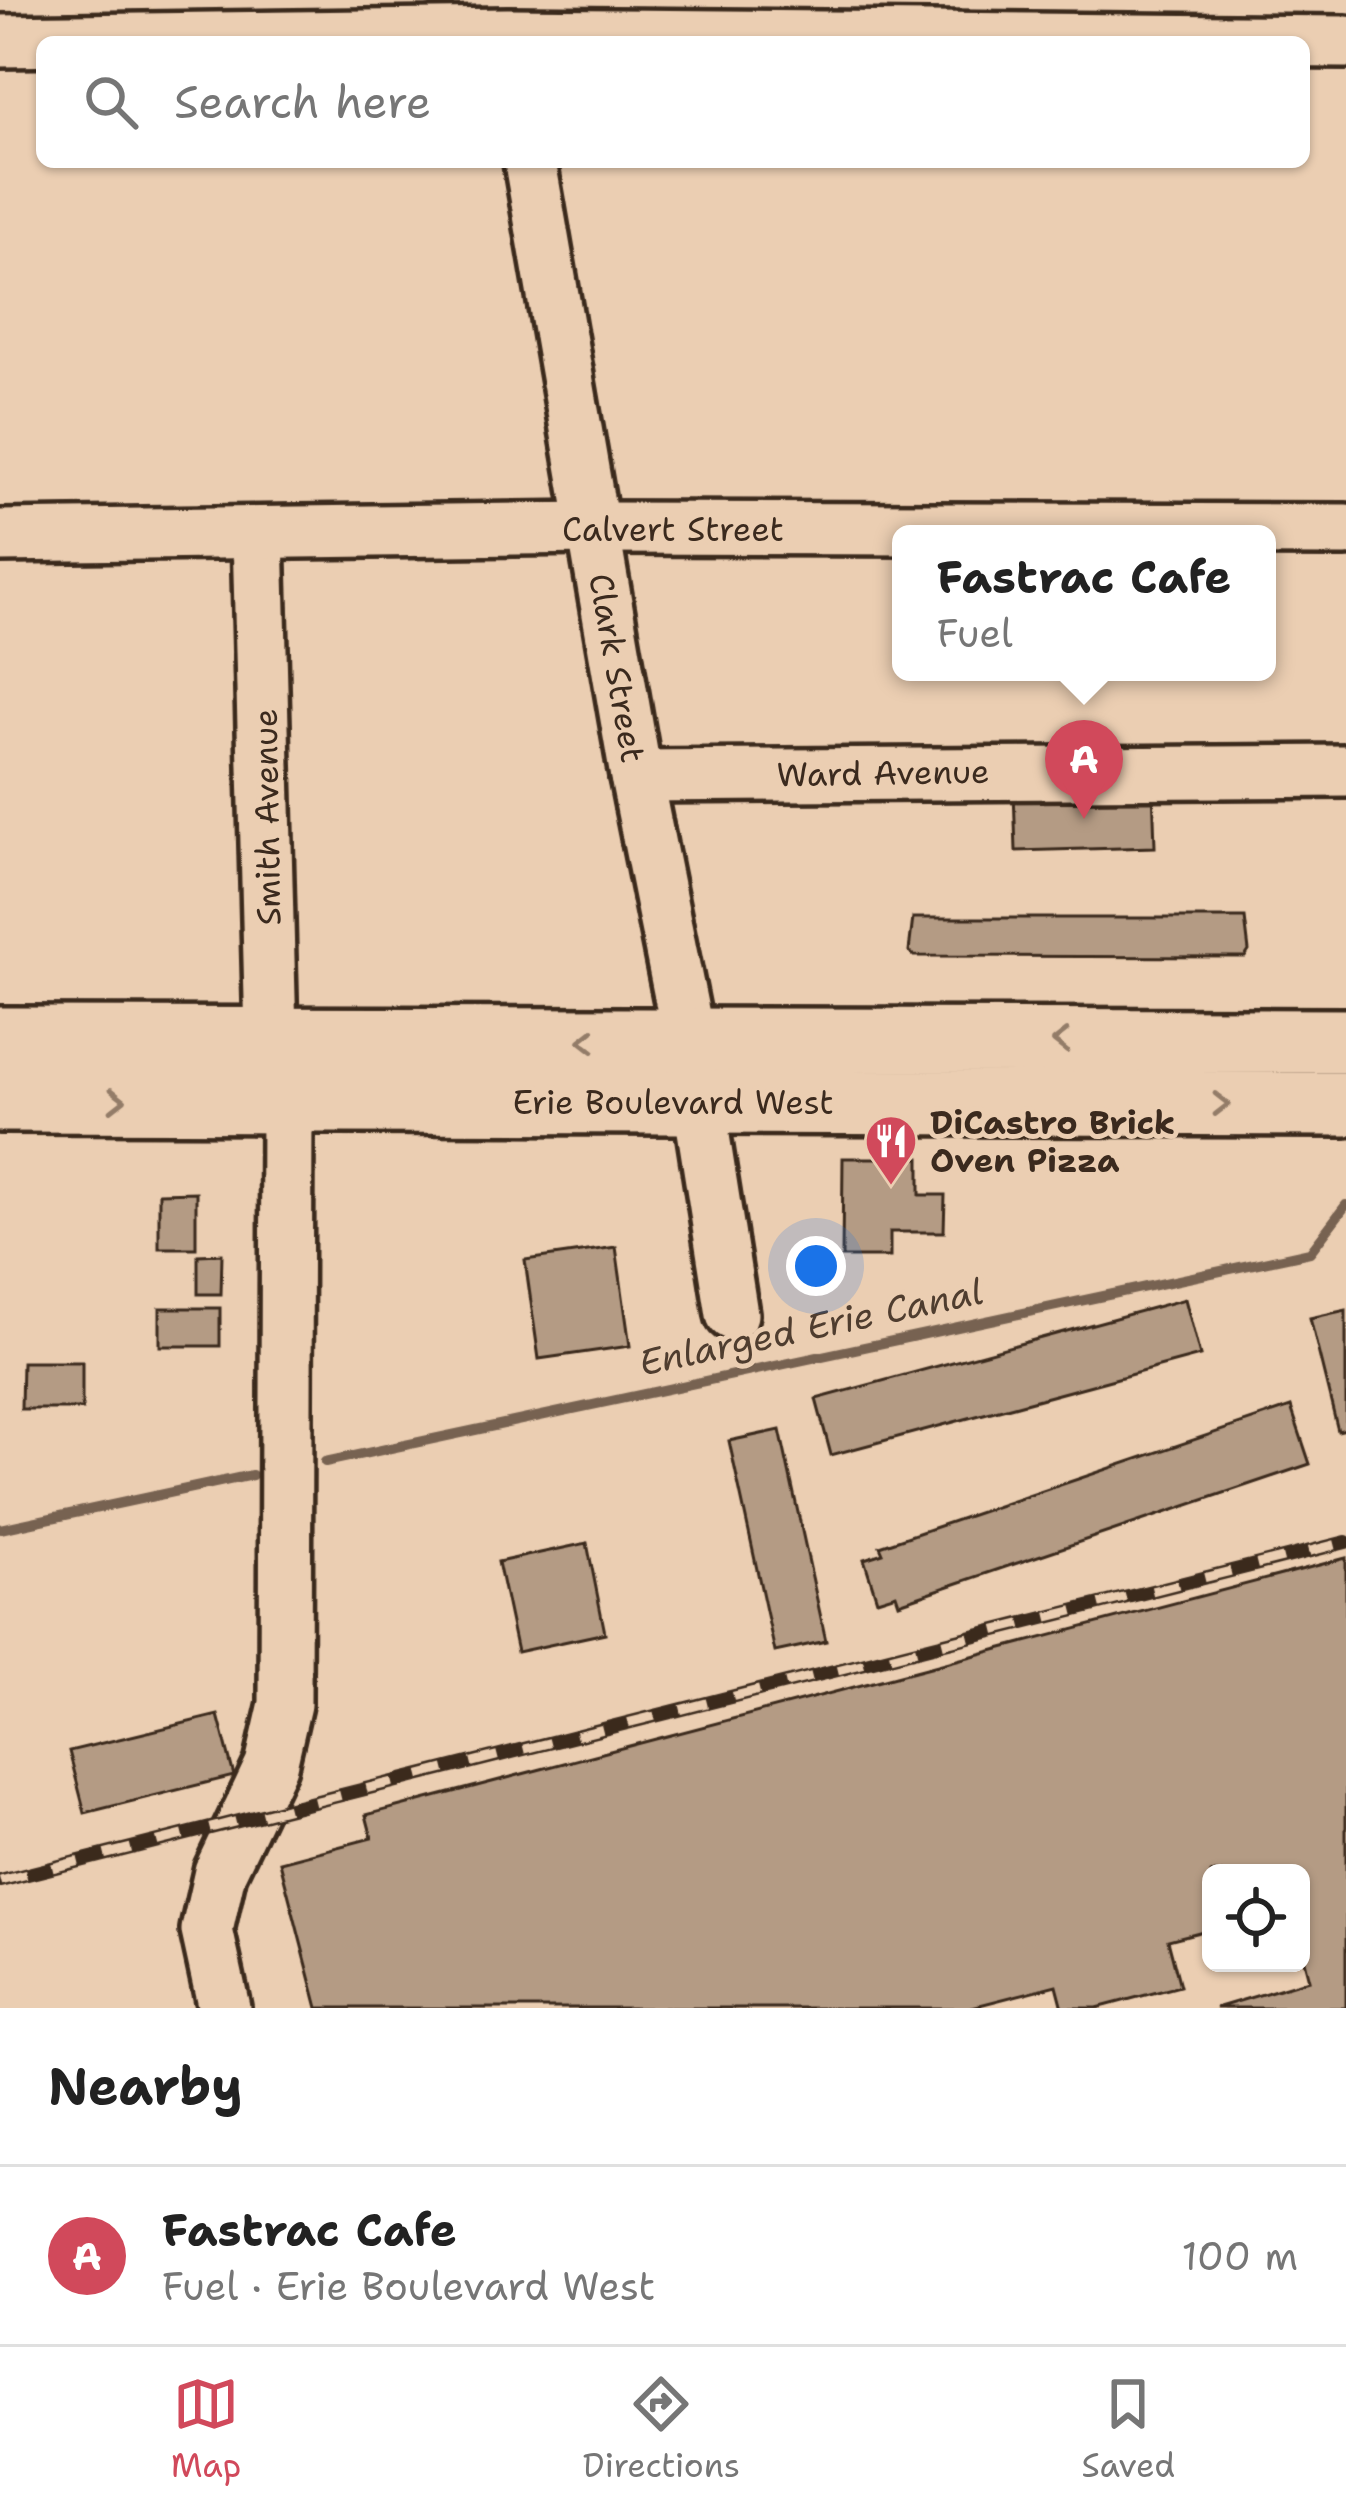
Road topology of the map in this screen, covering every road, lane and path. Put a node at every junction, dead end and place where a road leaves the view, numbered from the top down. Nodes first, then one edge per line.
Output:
1 (877, 19) edge
2 (547, 36) edge
3 (1224, 36) edge
4 (1310, 40) edge
5 (0, 41) edge
6 (36, 41) edge
7 (1346, 42) edge
8 (531, 168) edge
9 (593, 528) junction
10 (892, 529) edge
11 (1276, 530) edge
12 (1346, 530) edge
13 (258, 534) junction
14 (0, 536) edge
15 (1346, 771) edge
16 (636, 776) junction
17 (0, 1039) edge
18 (1346, 1041) edge
19 (694, 1071) junction
20 (277, 1081) junction
21 (0, 1100) edge
22 (1346, 1104) edge
23 (732, 1314) dead end
24 (224, 2008) edge

1 - 2 street
1 - 3 street
4 - 7 street
5 - 6 street
8 - 9 street, Clark Street
9 - 10 street, Calvert Street
9 - 13 street, Calvert Street
9 - 16 street, Clark Street
11 - 12 street, Calvert Street
13 - 14 street, Calvert Street
13 - 20 street, Smith Avenue
15 - 16 street, Ward Avenue
16 - 19 street, Clark Street
17 - 20 main road, Erie Boulevard West
18 -> 19 main road, Erie Boulevard West
19 - 20 main road, Erie Boulevard West
19 -> 22 main road, Erie Boulevard West
19 - 23 street, Clark Street
21 -> 20 main road, Erie Boulevard West
20 - 24 street, Smith Avenue

